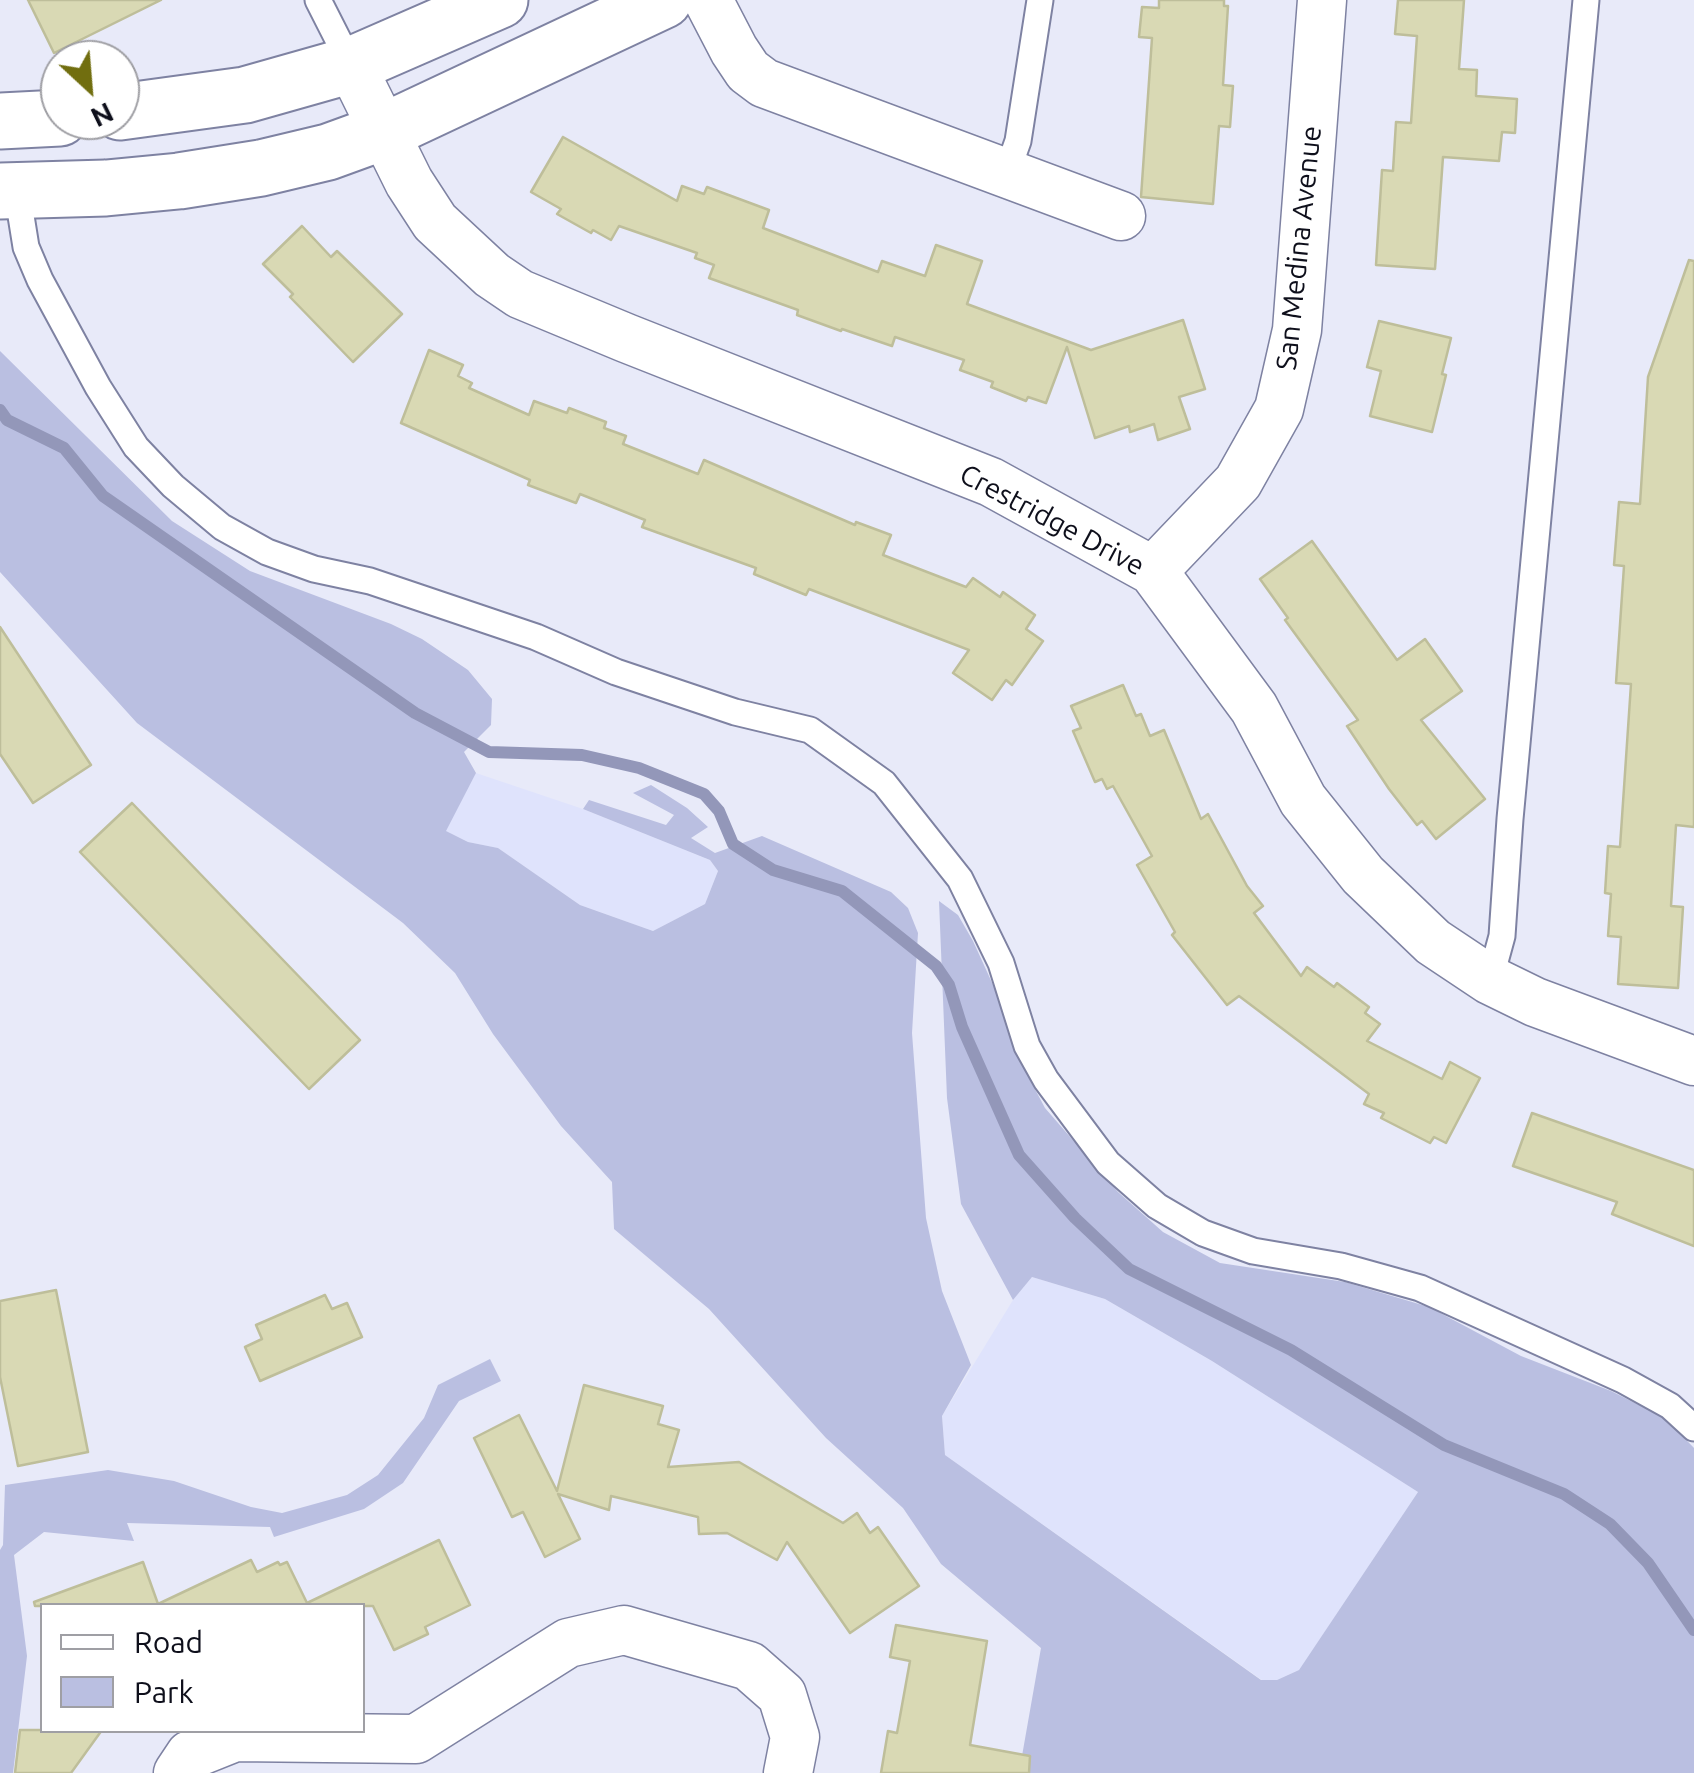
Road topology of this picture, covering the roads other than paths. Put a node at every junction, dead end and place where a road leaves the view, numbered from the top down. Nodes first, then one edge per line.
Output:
1 (318, 0) edge
2 (500, 0) edge
3 (664, 0) edge
4 (708, 0) edge
5 (1040, 0) edge
6 (1322, 0) edge
7 (1586, 0) edge
8 (351, 65) junction
9 (140, 109) edge
10 (40, 119) edge
11 (0, 122) edge
12 (383, 132) junction
13 (1006, 175) junction
14 (8, 191) edge
15 (1121, 216) dead end
16 (1153, 572) junction
17 (1490, 980) junction
18 (1694, 1060) edge
19 (1694, 1428) edge
20 (178, 1773) edge
21 (788, 1773) edge

1 - 8 lane
2 - 8 main road
3 - 12 main road
4 - 13 street
5 - 13 lane
6 - 16 street, San Medina Avenue
7 - 17 lane
8 - 9 main road
8 - 12 street, Crestridge Drive
10 - 11 main road
12 - 14 main road
12 - 16 street, Crestridge Drive
13 - 15 street
14 - 19 lane
16 - 17 street, Crestridge Drive
17 - 18 street, Crestridge Drive
20 - 21 street

